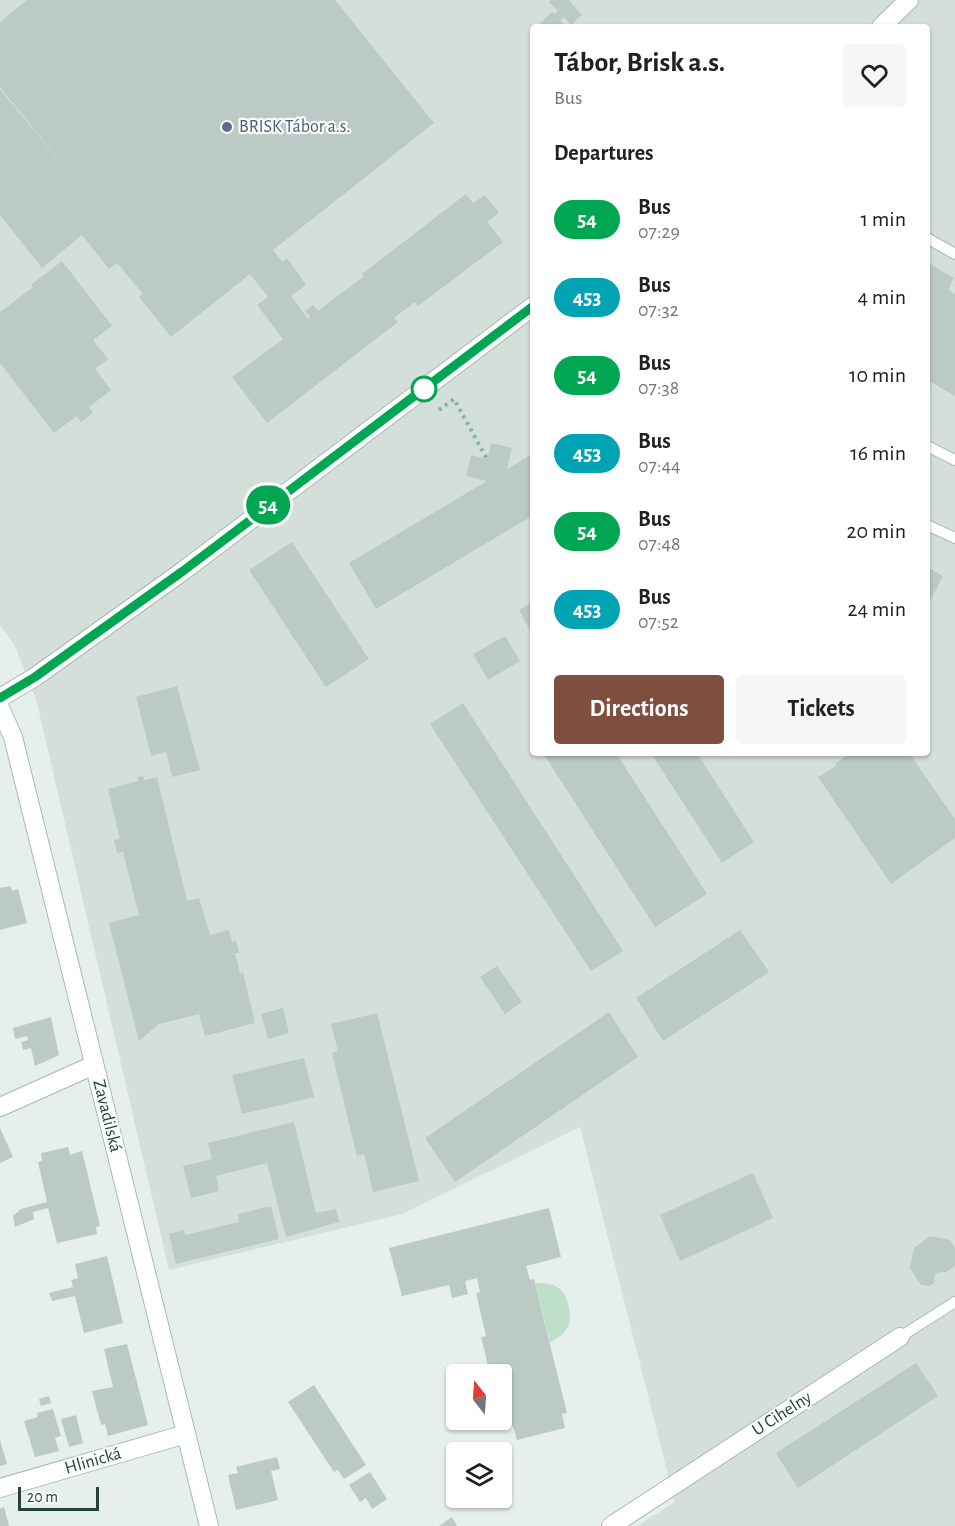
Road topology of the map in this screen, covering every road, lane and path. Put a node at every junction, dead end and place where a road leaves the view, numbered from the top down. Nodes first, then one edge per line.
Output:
1 (909, 0) edge
2 (884, 24) edge
3 (930, 240) edge
4 (955, 254) edge
5 (530, 309) edge
6 (439, 410) dead end
7 (930, 448) edge
8 (488, 459) dead end
9 (955, 460) edge
10 (930, 526) edge
11 (955, 538) edge
12 (0, 698) edge
13 (0, 708) edge
14 (94, 1065) junction
15 (0, 1107) edge
16 (954, 1302) edge
17 (900, 1337) joint
18 (186, 1434) junction
19 (0, 1488) edge
20 (209, 1526) edge
21 (611, 1526) edge

1 - 2 main road
3 - 4 lane
5 - 12 main road
6 - 8 path
7 - 9 lane
10 - 11 lane
13 - 14 main road, Zavadilská
14 - 15 main road
14 - 18 main road, Zavadilská
16 - 17 lane, U Cihelny
17 - 21 main road, U Cihelny
18 - 19 main road, Hlinická
18 - 20 main road, Zavadilská

